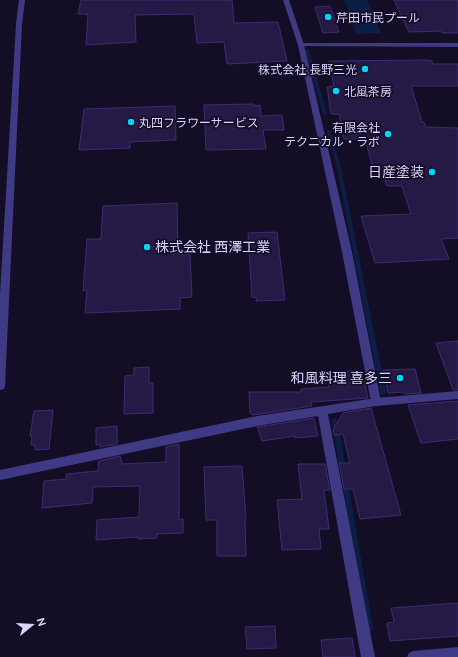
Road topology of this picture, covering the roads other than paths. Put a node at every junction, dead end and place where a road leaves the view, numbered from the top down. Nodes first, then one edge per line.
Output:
1 (22, 0) edge
2 (286, 0) edge
3 (301, 45) junction
4 (458, 45) edge
5 (0, 386) edge
6 (458, 395) edge
7 (376, 402) junction
8 (322, 410) junction
9 (0, 475) edge
10 (458, 653) edge
11 (368, 657) edge
12 (413, 657) edge

1 - 5 street
2 - 3 street
3 - 4 street
3 - 7 street
6 - 7 street
7 - 8 street
8 - 9 street
8 - 11 street
10 - 12 lane

